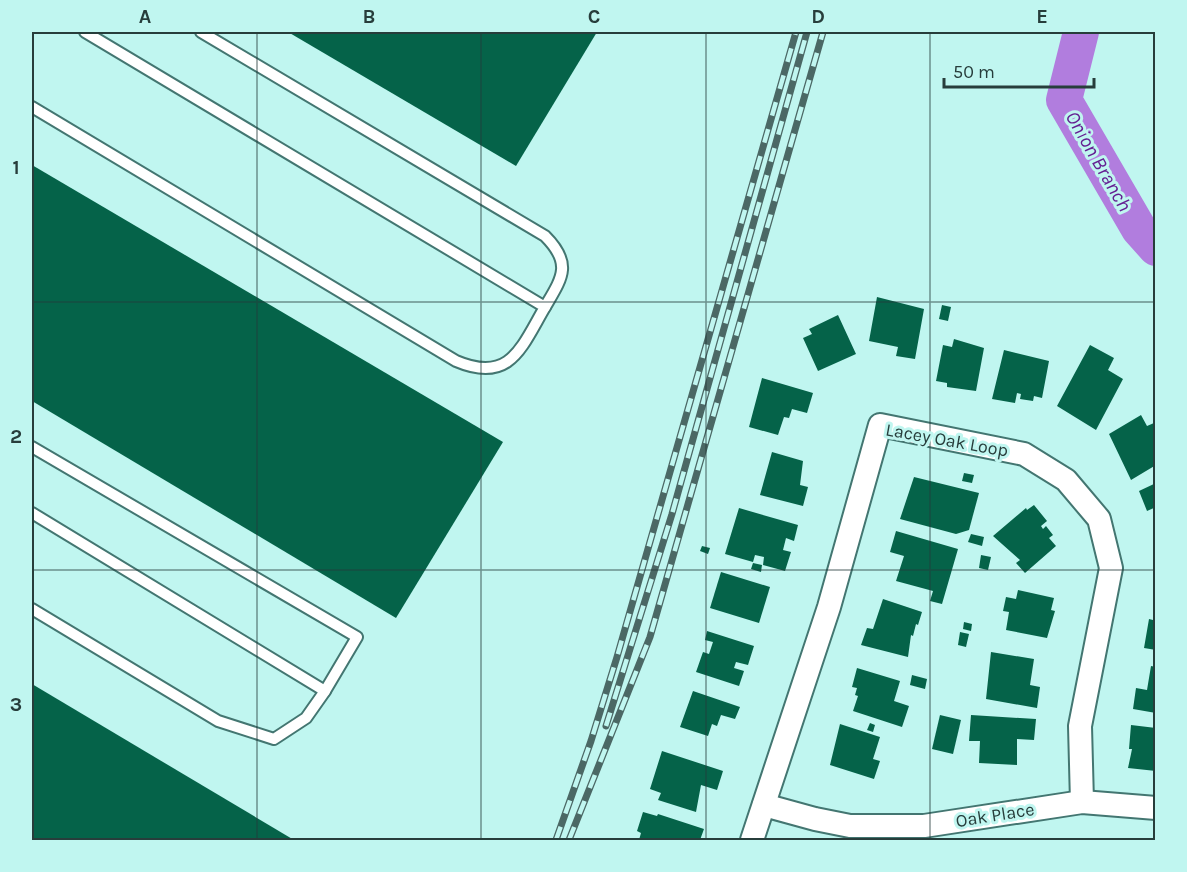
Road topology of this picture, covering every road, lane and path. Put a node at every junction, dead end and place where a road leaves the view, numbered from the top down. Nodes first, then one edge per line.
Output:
1 (85, 32) edge
2 (201, 32) edge
3 (32, 107) edge
4 (545, 308) junction
5 (32, 447) edge
6 (32, 513) edge
7 (32, 609) edge
8 (325, 691) junction
9 (1082, 802) junction
10 (764, 804) junction
11 (1155, 808) edge
12 (926, 833) edge
13 (752, 840) edge

1 - 4 lane
2 - 4 lane
3 - 4 lane
5 - 8 lane
6 - 8 lane
7 - 8 lane
9 - 10 street, Lacey Oak Loop
9 - 11 street, Oak Place
9 - 12 street, Oak Place
10 - 12 street, Oak Place
10 - 13 street, Lacey Oak Loop

